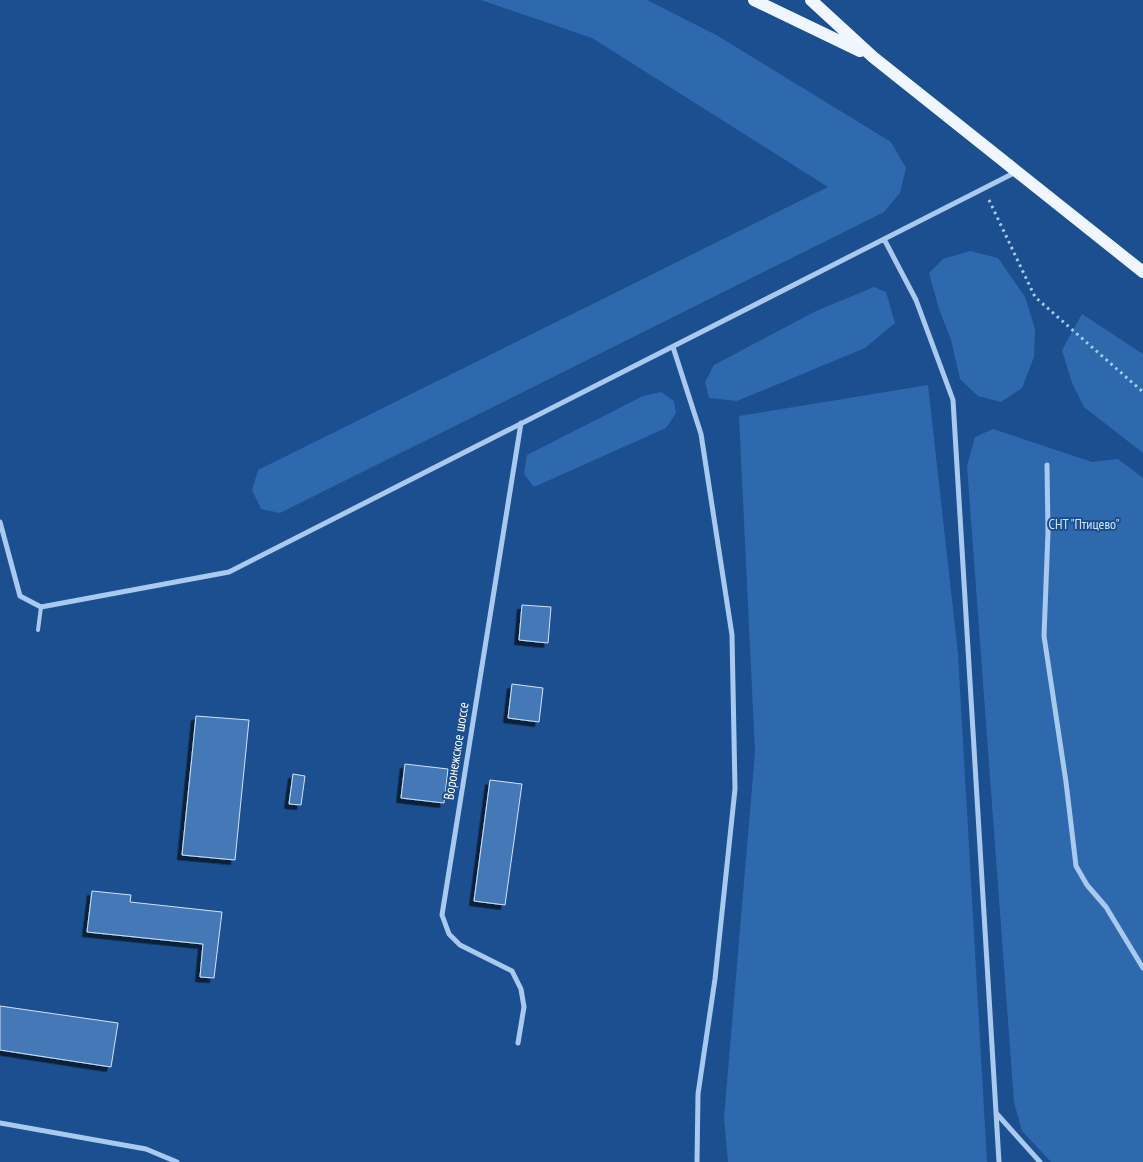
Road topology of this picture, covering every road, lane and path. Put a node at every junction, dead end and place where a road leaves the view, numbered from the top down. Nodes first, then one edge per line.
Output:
1 (754, 0) edge
2 (811, 0) edge
3 (873, 57) junction
4 (1017, 172) junction
5 (984, 188) junction
6 (884, 239) junction
7 (1143, 272) edge
8 (673, 347) junction
9 (1143, 392) edge
10 (521, 423) junction
11 (1047, 465) dead end
12 (0, 522) edge
13 (41, 607) junction
14 (38, 630) dead end
15 (1143, 968) edge
16 (518, 1043) dead end
17 (996, 1114) junction
18 (0, 1123) edge
19 (177, 1162) edge
20 (697, 1162) edge
21 (999, 1162) edge
22 (1040, 1162) edge

1 - 3 main road
2 - 3 main road
3 - 4 main road
4 - 5 street
4 - 7 main road
5 - 6 street
5 - 9 path
6 - 8 street
6 - 17 street
8 - 10 street
8 - 20 street
10 - 13 street
10 - 16 street, Воронежское шоссе
11 - 15 street
12 - 13 street
13 - 14 lane
17 - 21 street
17 - 22 street
18 - 19 street

